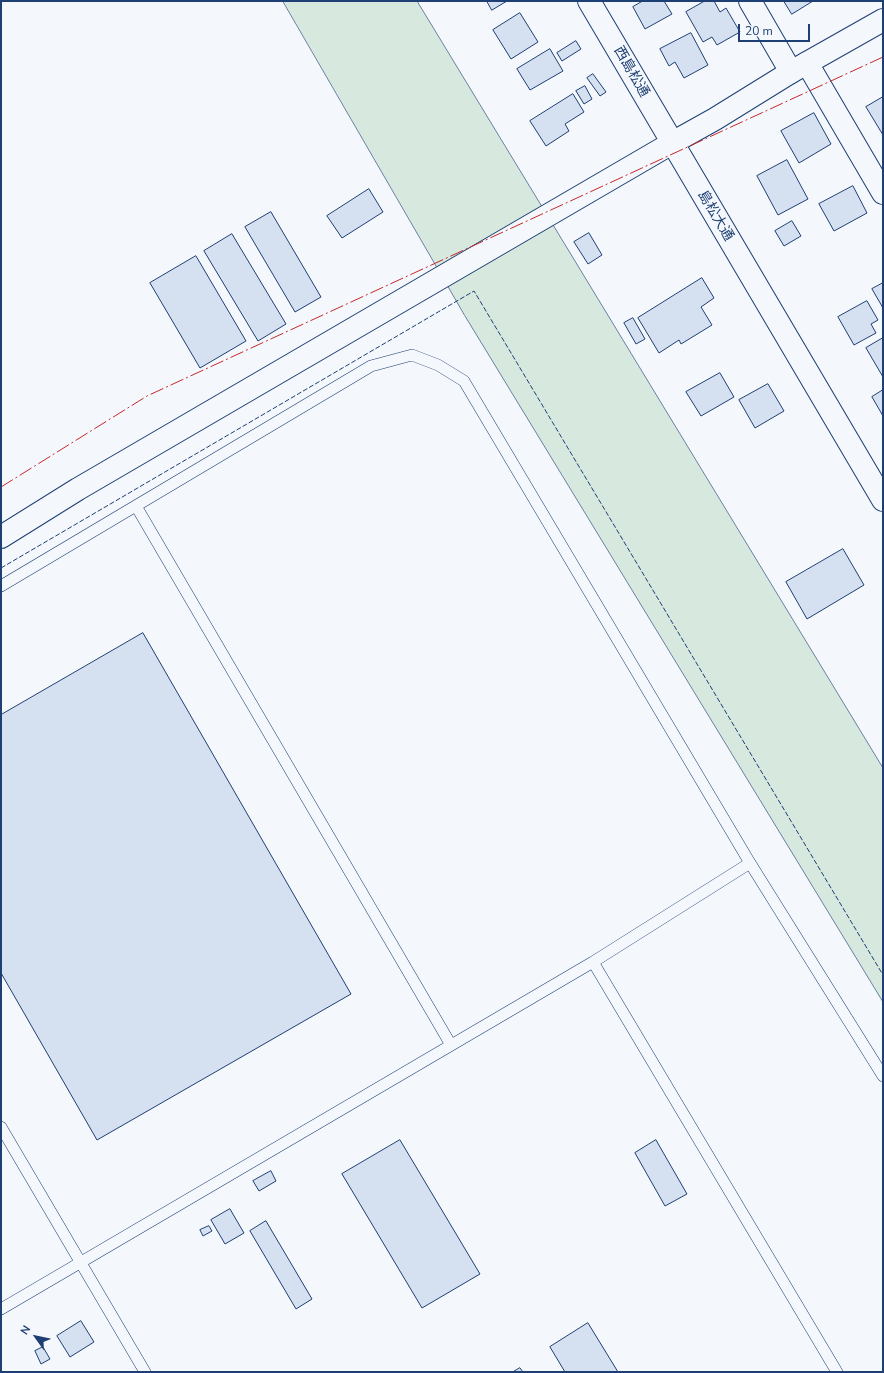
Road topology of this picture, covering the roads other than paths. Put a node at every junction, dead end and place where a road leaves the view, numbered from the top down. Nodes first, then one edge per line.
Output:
1 (589, 1) edge
2 (750, 1) edge
3 (883, 20) edge
4 (799, 67) junction
5 (672, 143) junction
6 (883, 193) edge
7 (883, 500) edge
8 (136, 506) junction
9 (1, 537) edge
10 (1, 586) edge
11 (750, 863) junction
12 (593, 962) junction
13 (451, 1045) junction
14 (883, 1076) edge
15 (1, 1127) edge
16 (80, 1262) junction
17 (1, 1309) edge
18 (145, 1372) edge
19 (837, 1372) edge

1 - 5 street, 西島松通
2 - 4 street
3 - 4 street
4 - 5 street
4 - 6 street
5 - 7 street, 島松大通
5 - 9 street
8 - 10 lane
8 - 11 lane
8 - 13 lane
11 - 12 lane
11 - 14 lane
12 - 13 lane
12 - 19 lane
13 - 16 lane
15 - 16 lane
16 - 17 lane
16 - 18 lane

